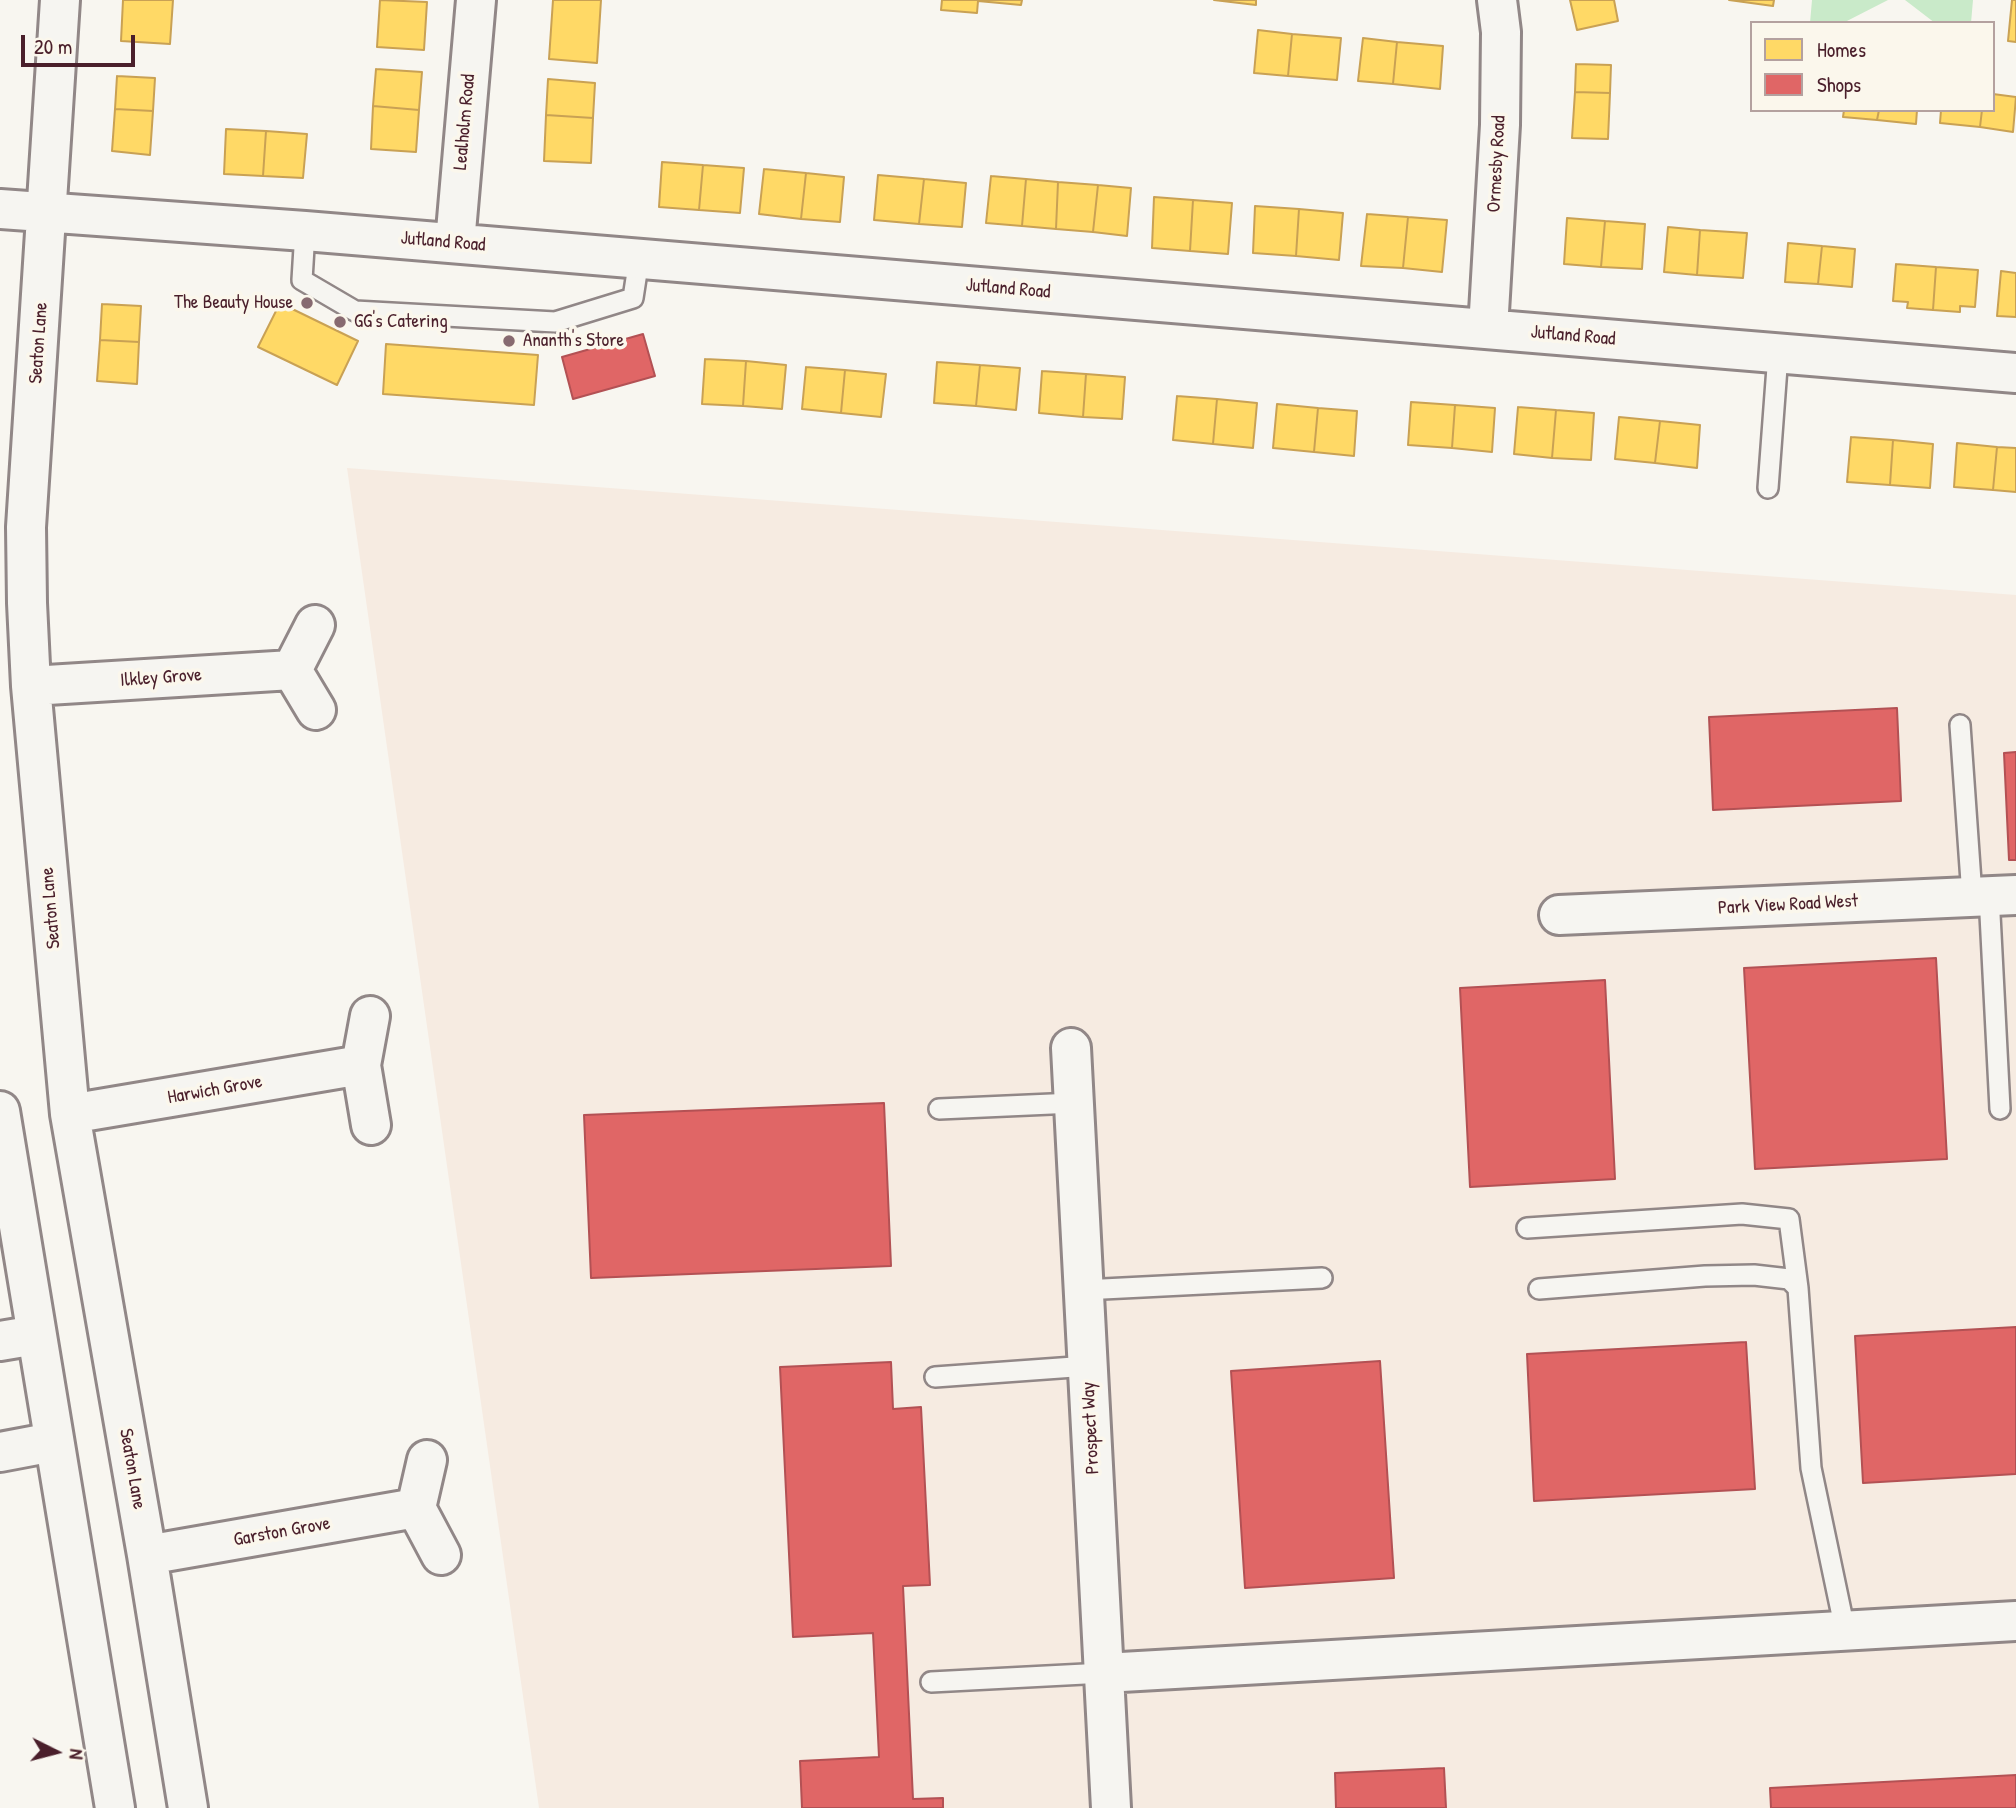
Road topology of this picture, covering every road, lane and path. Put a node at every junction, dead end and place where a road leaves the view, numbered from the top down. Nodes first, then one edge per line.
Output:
1 (60, 0) edge
2 (476, 0) edge
3 (1497, 0) edge
4 (0, 209) edge
5 (48, 212) junction
6 (305, 231) junction
7 (455, 243) junction
8 (639, 259) junction
9 (1488, 329) junction
10 (1778, 354) junction
11 (2016, 373) edge
12 (1768, 488) dead end
13 (315, 625) dead end
14 (292, 670) junction
15 (31, 686) junction
16 (316, 710) dead end
17 (1960, 725) dead end
18 (1992, 895) edge
19 (1559, 915) dead end
20 (370, 1016) dead end
21 (1071, 1048) dead end
22 (361, 1065) junction
23 (1074, 1103) junction
24 (2000, 1109) dead end
25 (939, 1110) dead end
26 (0, 1111) edge
27 (70, 1114) junction
28 (371, 1125) dead end
29 (1527, 1228) dead end
30 (1322, 1278) dead end
31 (1798, 1288) junction
32 (1538, 1289) dead end
33 (1083, 1290) junction
34 (18, 1338) edge
35 (1088, 1366) junction
36 (935, 1377) dead end
37 (53, 1442) junction
38 (0, 1452) edge
39 (427, 1460) dead end
40 (416, 1508) junction
41 (147, 1555) junction
42 (442, 1555) dead end
43 (2016, 1620) edge
44 (1845, 1630) junction
45 (1104, 1672) junction
46 (931, 1682) dead end
47 (115, 1808) edge
48 (188, 1808) edge
49 (1111, 1808) edge

1 - 5 street, Seaton Lane
2 - 7 street, Lealholm Road
3 - 9 street, Ormesby Road
4 - 5 street, Jutland Road
5 - 6 street, Jutland Road
5 - 15 street, Seaton Lane
6 - 7 street, Jutland Road
6 - 8 lane
7 - 8 street, Jutland Road
8 - 9 street, Jutland Road
9 - 10 street, Jutland Road
10 - 11 street, Jutland Road
10 - 12 lane
13 - 14 street
14 - 15 street, Ilkley Grove
14 - 16 street
15 - 27 street, Seaton Lane
17 - 18 lane
18 - 19 street, Park View Road West
18 - 24 lane
20 - 22 street
21 - 23 street, Prospect Way
22 - 27 street, Harwich Grove
22 - 28 street
23 - 25 lane
23 - 33 street, Prospect Way
26 - 34 street
27 - 41 street, Seaton Lane
29 - 31 lane
30 - 33 lane
31 - 32 lane
31 - 44 lane
33 - 35 street, Prospect Way
34 - 37 street
35 - 36 lane
35 - 45 street, Prospect Way
37 - 38 street
37 - 47 street
39 - 40 street
40 - 41 street, Garston Grove
40 - 42 street
41 - 48 street, Seaton Lane
43 - 44 street
44 - 45 street
45 - 46 lane
45 - 49 street, Prospect Way

